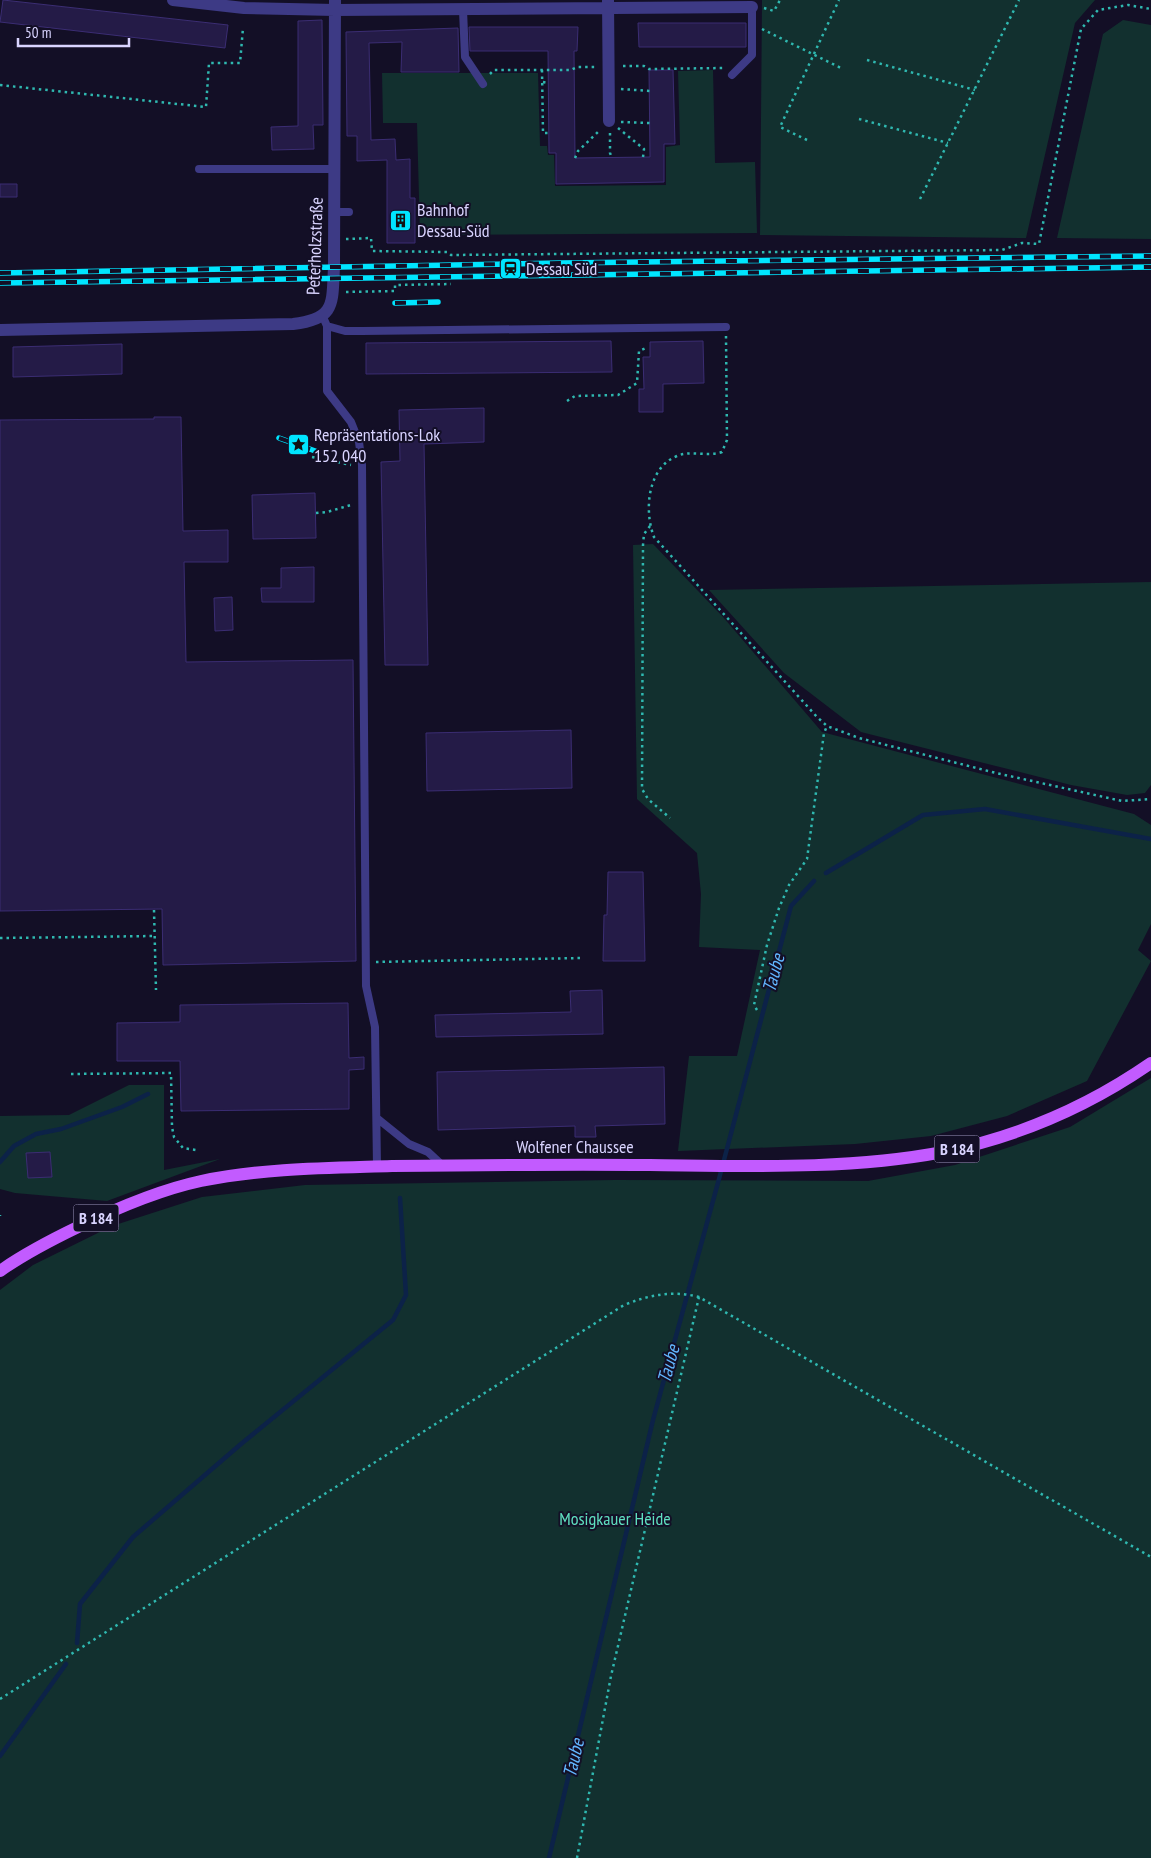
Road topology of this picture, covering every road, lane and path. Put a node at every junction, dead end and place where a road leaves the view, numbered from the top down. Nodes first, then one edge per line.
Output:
1 (173, 0) edge
2 (780, 0) edge
3 (839, 0) edge
4 (1019, 0) edge
5 (335, 5) edge
6 (608, 5) edge
7 (748, 5) edge
8 (472, 6) edge
9 (1151, 9) edge
10 (754, 27) junction
11 (243, 28) dead end
12 (813, 54) junction
13 (867, 60) dead end
14 (843, 69) dead end
15 (542, 70) dead end
16 (732, 75) dead end
17 (543, 82) junction
18 (548, 82) dead end
19 (483, 84) dead end
20 (0, 85) edge
21 (609, 88) junction
22 (975, 90) junction
23 (650, 91) dead end
24 (859, 119) dead end
25 (609, 121) junction
26 (650, 123) dead end
27 (549, 133) dead end
28 (807, 140) dead end
29 (948, 143) junction
30 (643, 157) dead end
31 (575, 158) dead end
32 (612, 158) dead end
33 (200, 169) dead end
34 (335, 169) junction
35 (920, 199) dead end
36 (334, 212) junction
37 (349, 212) dead end
38 (335, 239) junction
39 (451, 284) dead end
40 (333, 292) junction
41 (325, 321) junction
42 (726, 327) joint
43 (0, 330) edge
44 (646, 348) dead end
45 (567, 401) dead end
46 (312, 457) dead end
47 (362, 465) junction
48 (362, 504) junction
49 (316, 513) dead end
50 (650, 526) junction
51 (827, 726) junction
52 (1151, 799) edge
53 (670, 818) dead end
54 (154, 910) dead end
55 (155, 936) junction
56 (0, 938) edge
57 (582, 958) dead end
58 (367, 962) junction
59 (156, 990) dead end
60 (757, 1010) dead end
61 (1151, 1063) edge
62 (71, 1074) dead end
63 (378, 1119) junction
64 (196, 1150) dead end
65 (442, 1165) junction
66 (377, 1167) junction
67 (0, 1272) edge
68 (699, 1297) junction
69 (1151, 1557) edge
70 (0, 1699) edge
71 (577, 1858) edge

1 - 5 street
2 - 7 path
3 - 12 path
4 - 22 path
5 - 8 street
5 - 34 street, Peterholzstraße
6 - 7 street
6 - 8 street
6 - 21 street
7 - 10 lane
8 - 19 lane
9 - 38 path
10 - 12 path
10 - 16 lane
11 - 20 path
12 - 14 path
12 - 28 path
13 - 22 path
15 - 17 path
17 - 18 path
17 - 27 path
21 - 23 path
21 - 25 street
22 - 29 path
24 - 29 path
25 - 26 path
25 - 30 path
25 - 31 path
25 - 32 path
29 - 35 path
33 - 34 lane
34 - 36 street, Peterholzstraße
36 - 37 lane
36 - 38 street, Peterholzstraße
38 - 40 street, Peterholzstraße
39 - 40 path
40 - 41 street, Peterholzstraße
41 - 42 lane
41 - 43 street, Peterholzstraße
41 - 47 lane
42 - 50 path
44 - 45 path
46 - 47 path
47 - 48 lane
48 - 49 path
48 - 58 lane
50 - 51 path
50 - 53 path
51 - 52 path
51 - 60 path
54 - 55 path
55 - 56 path
55 - 59 path
57 - 58 path
58 - 63 lane
61 - 65 main road, Wolfener Chaussee / B 184
62 - 64 path
63 - 65 lane
63 - 66 lane
65 - 66 main road, Wolfener Chaussee / B 184
66 - 67 main road, Wolfener Chaussee / B 184
68 - 69 path
68 - 70 path
68 - 71 path

